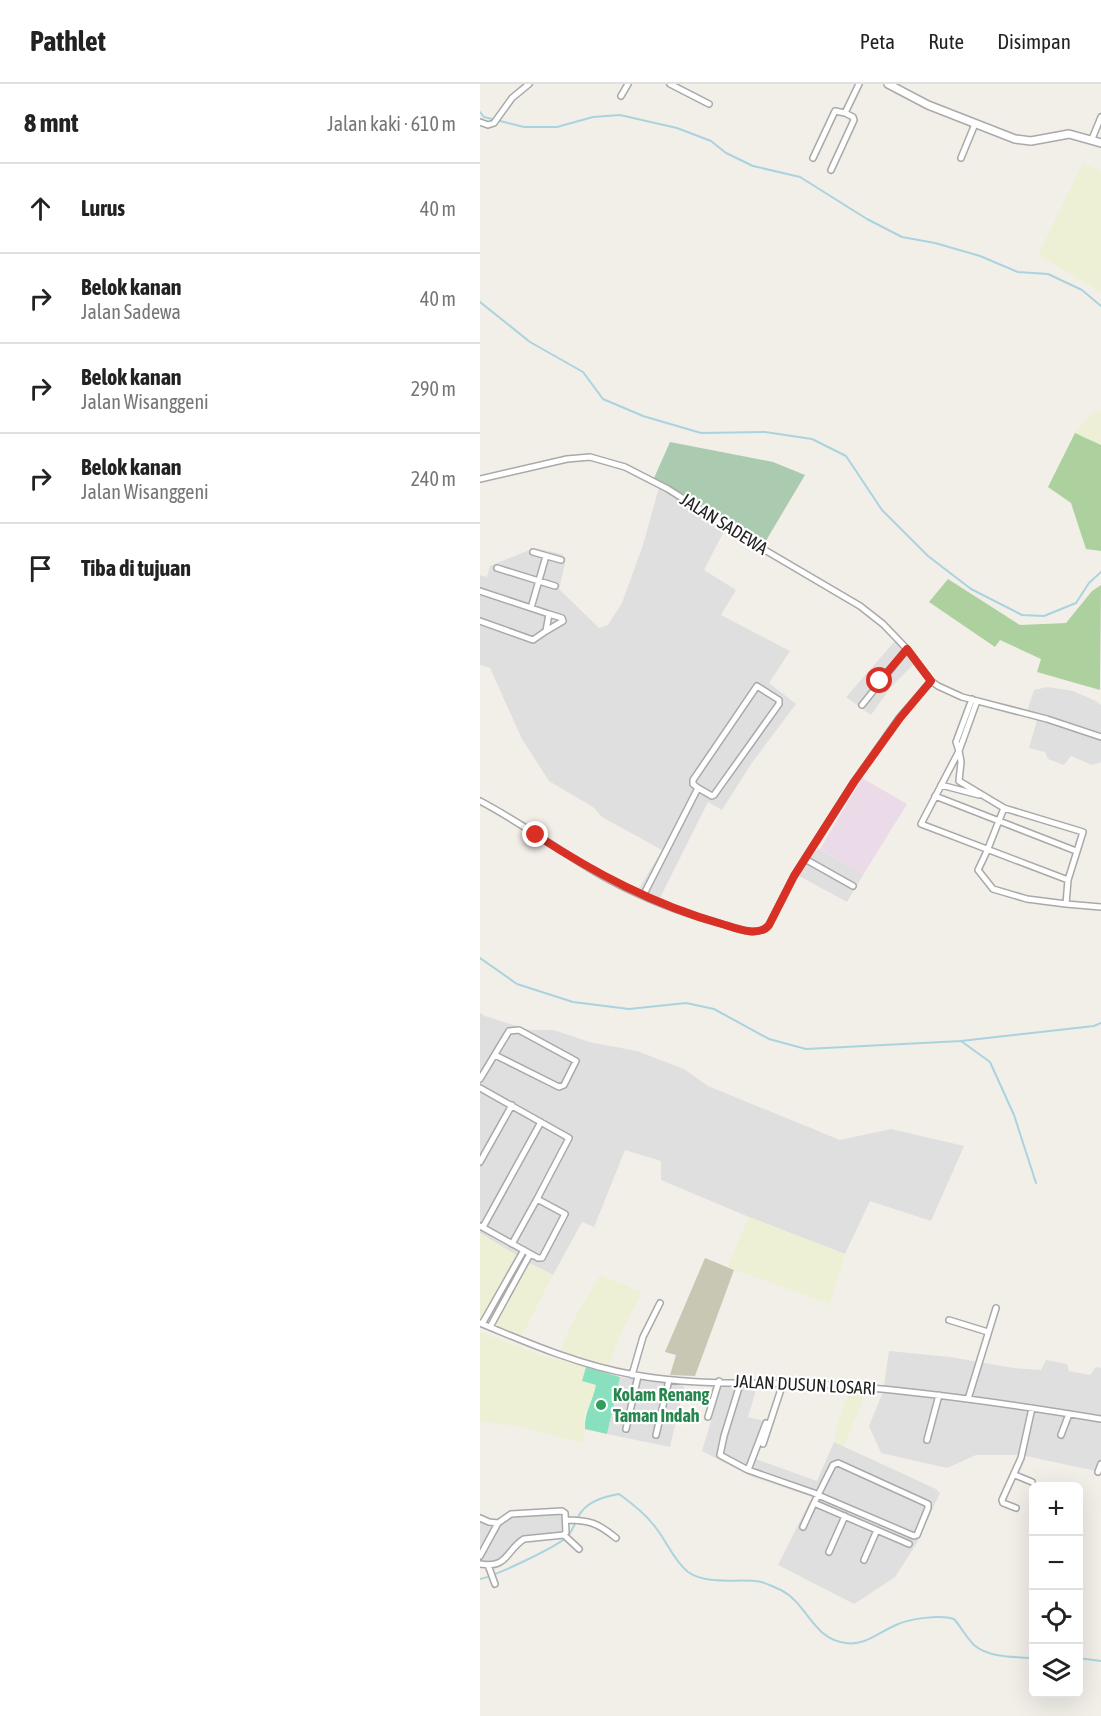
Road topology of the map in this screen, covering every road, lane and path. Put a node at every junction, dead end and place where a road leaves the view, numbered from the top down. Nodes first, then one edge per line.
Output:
1 (529, 84) edge
2 (628, 84) edge
3 (670, 84) edge
4 (859, 84) edge
5 (888, 84) edge
6 (621, 96) dead end
7 (709, 104) dead end
8 (845, 113) junction
9 (1101, 117) edge
10 (480, 122) edge
11 (975, 124) junction
12 (1092, 139) junction
13 (1101, 143) edge
14 (813, 158) dead end
15 (961, 158) dead end
16 (831, 170) dead end
17 (480, 479) edge
18 (533, 552) dead end
19 (546, 556) junction
20 (561, 560) dead end
21 (497, 568) dead end
22 (538, 581) junction
23 (555, 586) dead end
24 (480, 591) edge
25 (531, 608) junction
26 (549, 614) junction
27 (480, 621) edge
28 (546, 631) junction
29 (907, 649) junction
30 (931, 681) junction
31 (975, 700) junction
32 (862, 705) dead end
33 (1101, 737) edge
34 (959, 751) junction
35 (959, 781) junction
36 (940, 785) junction
37 (698, 788) junction
38 (963, 792) junction
39 (934, 796) junction
40 (987, 796) junction
41 (480, 801) edge
42 (1004, 808) junction
43 (998, 821) junction
44 (987, 851) junction
45 (1076, 851) junction
46 (805, 859) junction
47 (1068, 880) junction
48 (853, 886) dead end
49 (643, 896) junction
50 (1066, 904) junction
51 (1101, 907) edge
52 (495, 1055) junction
53 (480, 1079) edge
54 (480, 1088) edge
55 (512, 1106) junction
56 (541, 1122) junction
57 (480, 1162) edge
58 (537, 1199) junction
59 (481, 1227) edge
60 (512, 1244) junction
61 (524, 1250) junction
62 (530, 1254) junction
63 (660, 1303) dead end
64 (996, 1308) dead end
65 (949, 1320) dead end
66 (481, 1324) edge
67 (490, 1327) junction
68 (988, 1332) junction
69 (635, 1375) junction
70 (669, 1380) junction
71 (719, 1382) junction
72 (741, 1382) junction
73 (783, 1383) junction
74 (939, 1395) junction
75 (968, 1399) junction
76 (1032, 1408) junction
77 (1070, 1414) junction
78 (708, 1416) dead end
79 (1101, 1419) edge
80 (766, 1423) dead end
81 (626, 1429) dead end
82 (656, 1435) dead end
83 (1061, 1435) dead end
84 (927, 1440) dead end
85 (763, 1444) dead end
86 (1101, 1464) edge
87 (747, 1470) junction
88 (1098, 1472) dead end
89 (1015, 1475) junction
90 (1032, 1482) dead end
91 (818, 1495) junction
92 (814, 1503) junction
93 (1016, 1508) dead end
94 (845, 1516) junction
95 (480, 1518) edge
96 (566, 1520) junction
97 (498, 1522) junction
98 (803, 1527) dead end
99 (877, 1530) junction
100 (566, 1537) junction
101 (616, 1538) dead end
102 (909, 1544) dead end
103 (579, 1549) dead end
104 (829, 1552) dead end
105 (480, 1556) edge
106 (864, 1560) dead end
107 (480, 1564) edge
108 (489, 1568) junction
109 (495, 1582) dead end

1 - 10 street
2 - 6 street
3 - 7 street
4 - 8 street
5 - 11 street
8 - 14 street
8 - 16 street
9 - 12 street
11 - 12 street
11 - 15 street
12 - 13 street
17 - 29 street, JALAN SADEWA
18 - 19 street
19 - 20 street
19 - 22 street
21 - 22 street
22 - 23 street
22 - 25 street
24 - 25 street
25 - 26 street
26 - 28 street
26 - 28 street
27 - 28 street
29 - 30 street, JALAN SADEWA
29 - 32 street
30 - 31 street
30 - 46 street
31 - 33 street
31 - 34 street
34 - 35 street
34 - 36 street
35 - 38 street
35 - 40 street
36 - 38 street
36 - 39 street
37 - 37 street
37 - 49 street
38 - 40 street
39 - 43 street
39 - 44 street
40 - 42 street
41 - 49 street
42 - 43 street
42 - 45 street
43 - 44 street
43 - 45 street
44 - 47 street
44 - 50 street
45 - 47 street
46 - 48 street
46 - 49 street
47 - 50 street
50 - 51 street
52 - 52 street
52 - 53 street
54 - 55 street
55 - 56 street
55 - 57 street
56 - 58 street
56 - 59 street
58 - 60 street
58 - 62 street
59 - 60 street
60 - 61 street
61 - 62 street
61 - 66 street
62 - 67 street
63 - 69 street
64 - 68 street
65 - 68 street
66 - 67 street, JALAN DUSUN LOSARI
67 - 69 street, JALAN DUSUN LOSARI
68 - 75 street
69 - 70 street, JALAN DUSUN LOSARI
69 - 81 street
70 - 71 street, JALAN DUSUN LOSARI
70 - 82 street
71 - 72 street, JALAN DUSUN LOSARI
71 - 78 street
72 - 73 street, JALAN DUSUN LOSARI
72 - 87 street
73 - 74 street, JALAN DUSUN LOSARI
73 - 85 street
74 - 75 street, JALAN DUSUN LOSARI
74 - 84 street
75 - 76 street, JALAN DUSUN LOSARI
76 - 77 street, JALAN DUSUN LOSARI
76 - 89 street
77 - 79 street, JALAN DUSUN LOSARI
77 - 83 street
80 - 87 street
86 - 88 street
87 - 91 street
89 - 90 street
89 - 93 street
91 - 91 street
91 - 92 street
92 - 94 street
92 - 98 street
94 - 99 street
94 - 104 street
95 - 97 street
96 - 97 street
96 - 100 street
96 - 101 street
97 - 105 street
99 - 102 street
99 - 106 street
100 - 103 street
100 - 108 street
107 - 108 street
108 - 109 street

